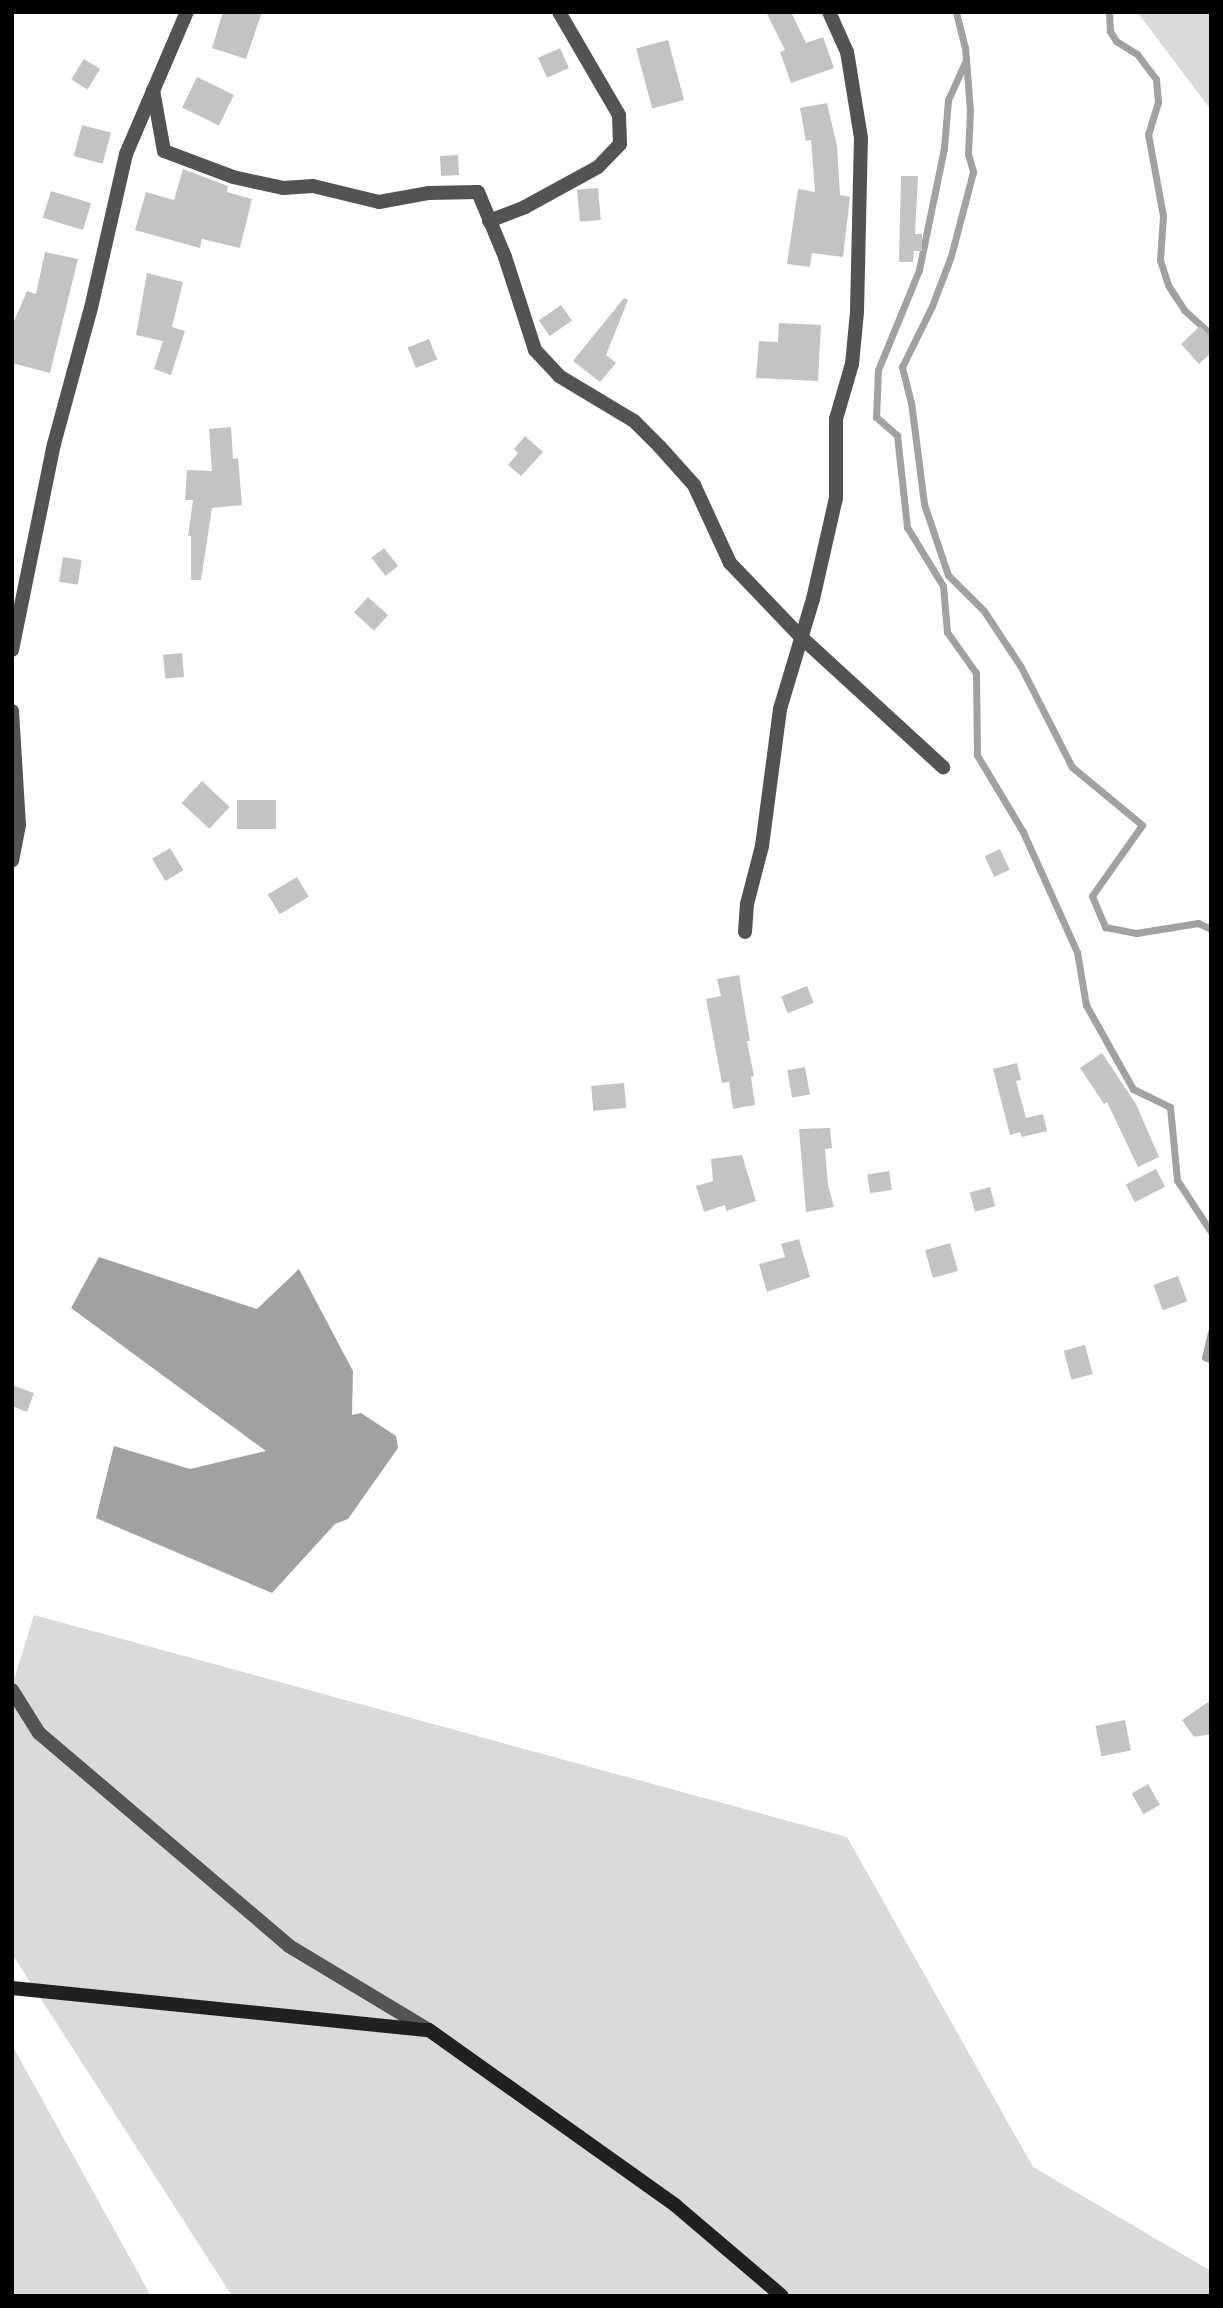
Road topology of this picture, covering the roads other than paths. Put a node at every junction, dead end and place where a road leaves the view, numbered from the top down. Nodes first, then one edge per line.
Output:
1 (187, 12) edge
2 (559, 12) edge
3 (829, 12) edge
4 (153, 89) junction
5 (489, 221) junction
6 (801, 637) junction
7 (12, 650) edge
8 (12, 711) edge
9 (943, 768) dead end
10 (12, 860) edge
11 (745, 932) dead end
12 (12, 1690) edge
13 (12, 1988) edge
14 (429, 2030) junction
15 (782, 2296) edge

1 - 4 street
2 - 5 street
3 - 6 street
4 - 5 street
4 - 7 street
5 - 6 street
6 - 9 street
6 - 11 street
8 - 10 street
12 - 14 street
13 - 14 street
14 - 15 street

